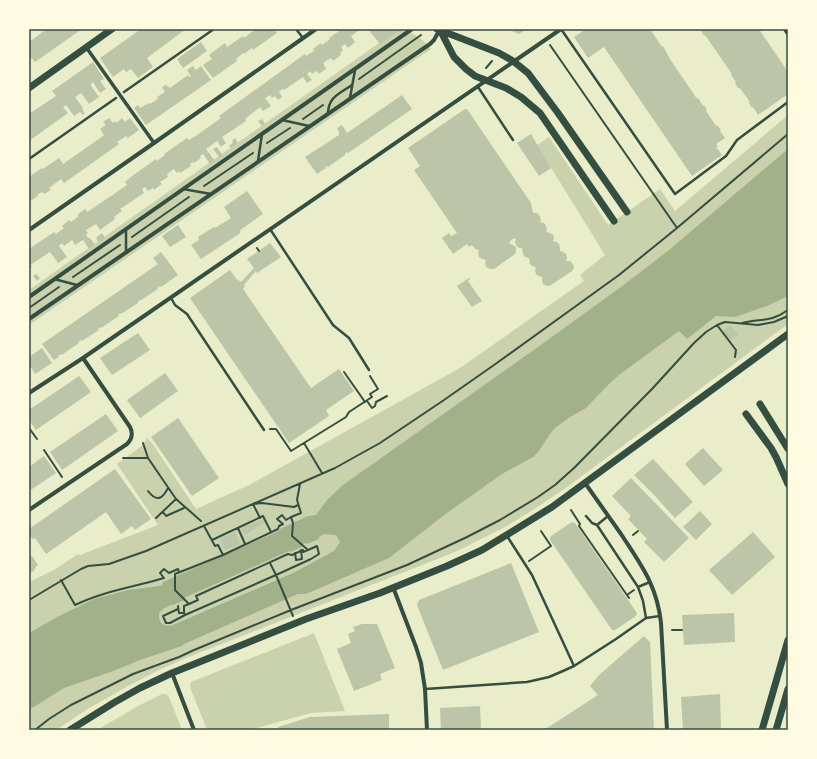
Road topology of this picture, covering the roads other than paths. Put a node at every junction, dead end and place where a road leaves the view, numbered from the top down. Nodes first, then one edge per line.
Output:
1 (112, 29) edge
2 (214, 29) edge
3 (296, 29) edge
4 (316, 29) edge
5 (412, 29) edge
6 (439, 29) edge
7 (561, 29) edge
8 (784, 29) edge
9 (788, 35) edge
10 (303, 38) junction
11 (86, 47) junction
12 (513, 61) junction
13 (355, 70) junction
14 (486, 81) junction
15 (352, 85) junction
16 (477, 86) junction
17 (29, 88) edge
18 (124, 92) dead end
19 (116, 98) dead end
20 (350, 99) junction
21 (788, 102) edge
22 (328, 114) junction
23 (282, 120) junction
24 (310, 126) junction
25 (262, 134) junction
26 (513, 140) dead end
27 (154, 143) junction
28 (29, 159) edge
29 (258, 162) junction
30 (183, 190) junction
31 (212, 194) junction
32 (627, 212) dead end
33 (614, 221) dead end
34 (126, 229) junction
35 (270, 229) junction
36 (29, 230) edge
37 (126, 252) junction
38 (54, 279) junction
39 (77, 285) junction
40 (29, 297) edge
41 (170, 298) junction
42 (29, 319) edge
43 (788, 334) edge
44 (83, 358) junction
45 (369, 370) dead end
46 (29, 393) edge
47 (760, 404) dead end
48 (746, 414) dead end
49 (264, 430) dead end
50 (788, 449) edge
51 (585, 483) junction
52 (788, 484) edge
53 (29, 510) edge
54 (586, 516) dead end
55 (608, 516) junction
56 (597, 525) junction
57 (506, 536) junction
58 (651, 582) junction
59 (393, 587) junction
60 (638, 587) junction
61 (660, 616) junction
62 (646, 618) junction
63 (788, 640) edge
64 (574, 666) junction
65 (172, 673) junction
66 (425, 689) junction
67 (788, 690) edge
68 (70, 730) edge
69 (194, 730) edge
70 (427, 730) edge
71 (667, 730) edge
72 (762, 730) edge
73 (776, 730) edge

1 - 11 main road
2 - 18 lane
3 - 10 lane
4 - 10 street
5 - 13 street
6 - 12 main road
6 - 14 main road
6 - 20 street
7 - 12 street
7 - 21 lane
8 - 9 lane
10 - 27 street
11 - 17 main road
11 - 27 street
12 - 14 street
12 - 32 main road
13 - 15 lane
13 - 23 street
14 - 16 street
14 - 33 main road
15 - 20 lane
15 - 22 lane
16 - 26 lane
16 - 35 street
19 - 28 lane
20 - 22 street
22 - 24 street
23 - 24 lane
23 - 25 street
24 - 29 street
25 - 29 lane
25 - 30 street
27 - 36 street
29 - 31 street
30 - 31 lane
30 - 34 street
31 - 37 street
34 - 37 lane
34 - 38 street
35 - 41 street
35 - 45 lane
37 - 39 street
38 - 39 lane
38 - 40 street
39 - 42 street
41 - 44 street
41 - 49 lane
43 - 51 main road
44 - 46 street
44 - 53 street
47 - 50 main road
48 - 52 main road
51 - 55 street
51 - 57 main road
54 - 56 lane
55 - 56 lane
55 - 58 street
56 - 60 lane
57 - 59 main road
57 - 64 lane
58 - 60 lane
58 - 61 street
59 - 65 main road
59 - 66 street
60 - 62 lane
61 - 62 lane
61 - 71 street
62 - 64 lane
63 - 72 main road
64 - 66 lane
65 - 68 main road
65 - 69 street
66 - 70 street
67 - 73 main road

